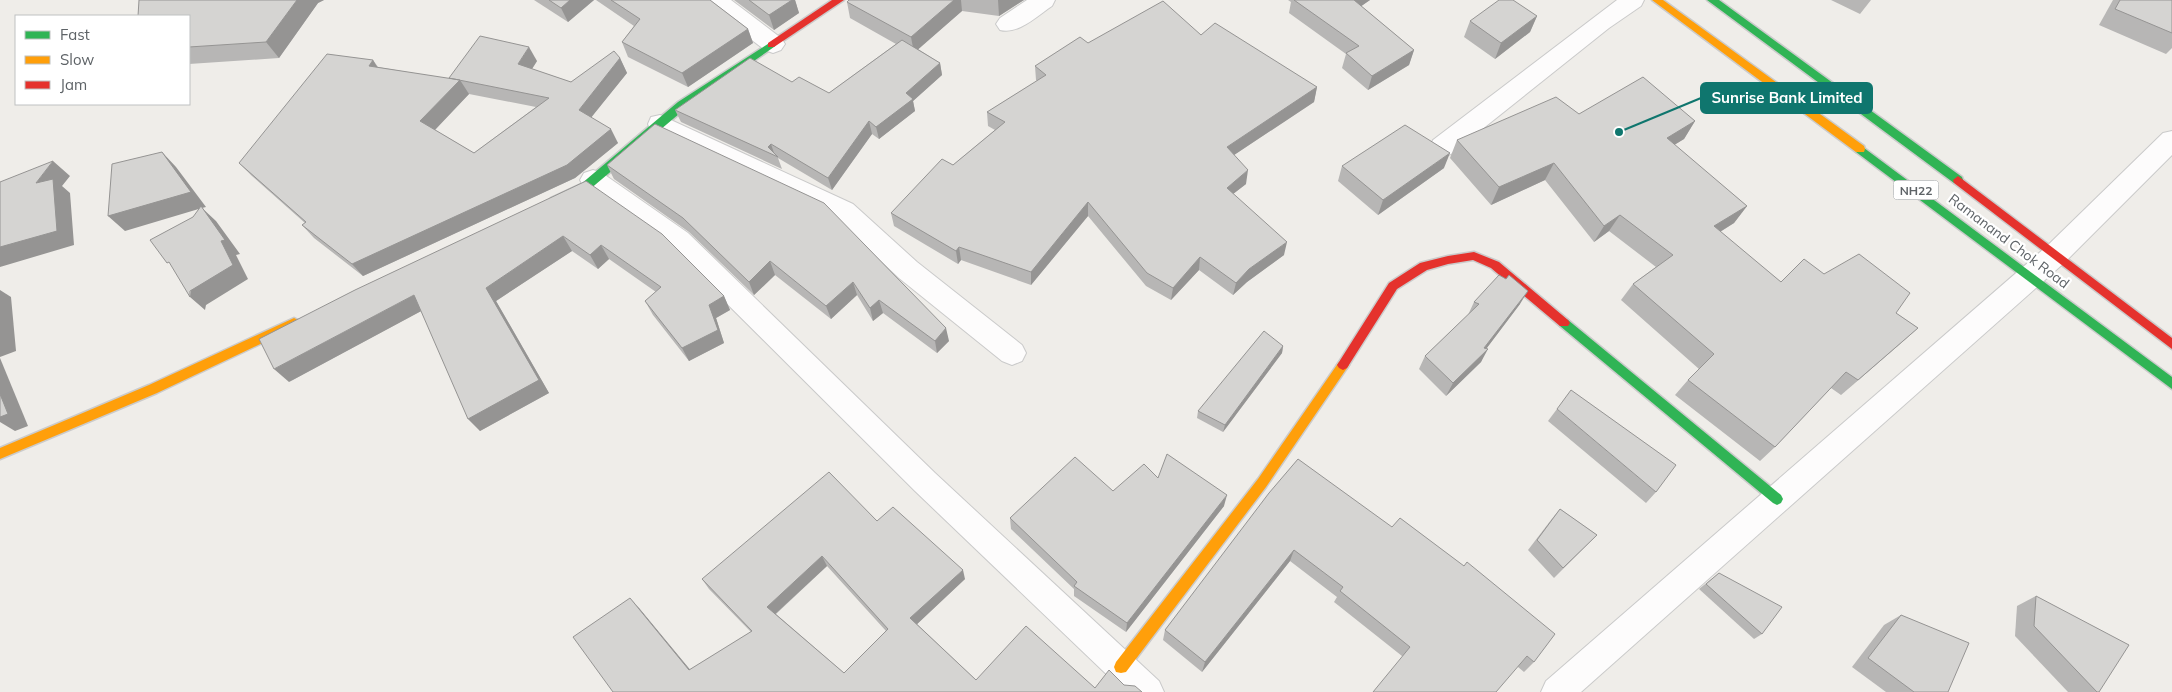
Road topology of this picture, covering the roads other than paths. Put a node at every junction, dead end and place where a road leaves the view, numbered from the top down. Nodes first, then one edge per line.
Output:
1 (715, 0) edge
2 (839, 0) edge
3 (1044, 0) edge
4 (1633, 0) edge
5 (1657, 0) edge
6 (1712, 0) edge
7 (1008, 24) dead end
8 (773, 44) junction
9 (660, 124) junction
10 (2172, 140) edge
11 (1442, 147) edge
12 (593, 180) junction
13 (549, 204) edge
14 (2055, 255) junction
15 (2031, 276) junction
16 (306, 318) edge
17 (2172, 344) edge
18 (1012, 354) dead end
19 (2172, 384) edge
20 (0, 454) edge
21 (1777, 499) junction
22 (1121, 667) junction
23 (1148, 692) edge
24 (1557, 692) edge

1 - 8 street
2 - 8 main road
3 - 7 street
4 - 11 street
5 - 15 main road, Ramanand Chok Road / NH22
6 - 14 main road, Ramanand Chok Road / NH22
8 - 9 main road
9 - 12 main road
9 - 18 street
10 - 14 street
12 - 13 main road
12 - 22 street
14 - 15 street
14 - 17 main road, Ramanand Chok Road / NH22
15 - 19 main road, Ramanand Chok Road / NH22
15 - 21 street
16 - 20 main road
21 - 22 main road
21 - 24 street
22 - 23 street

